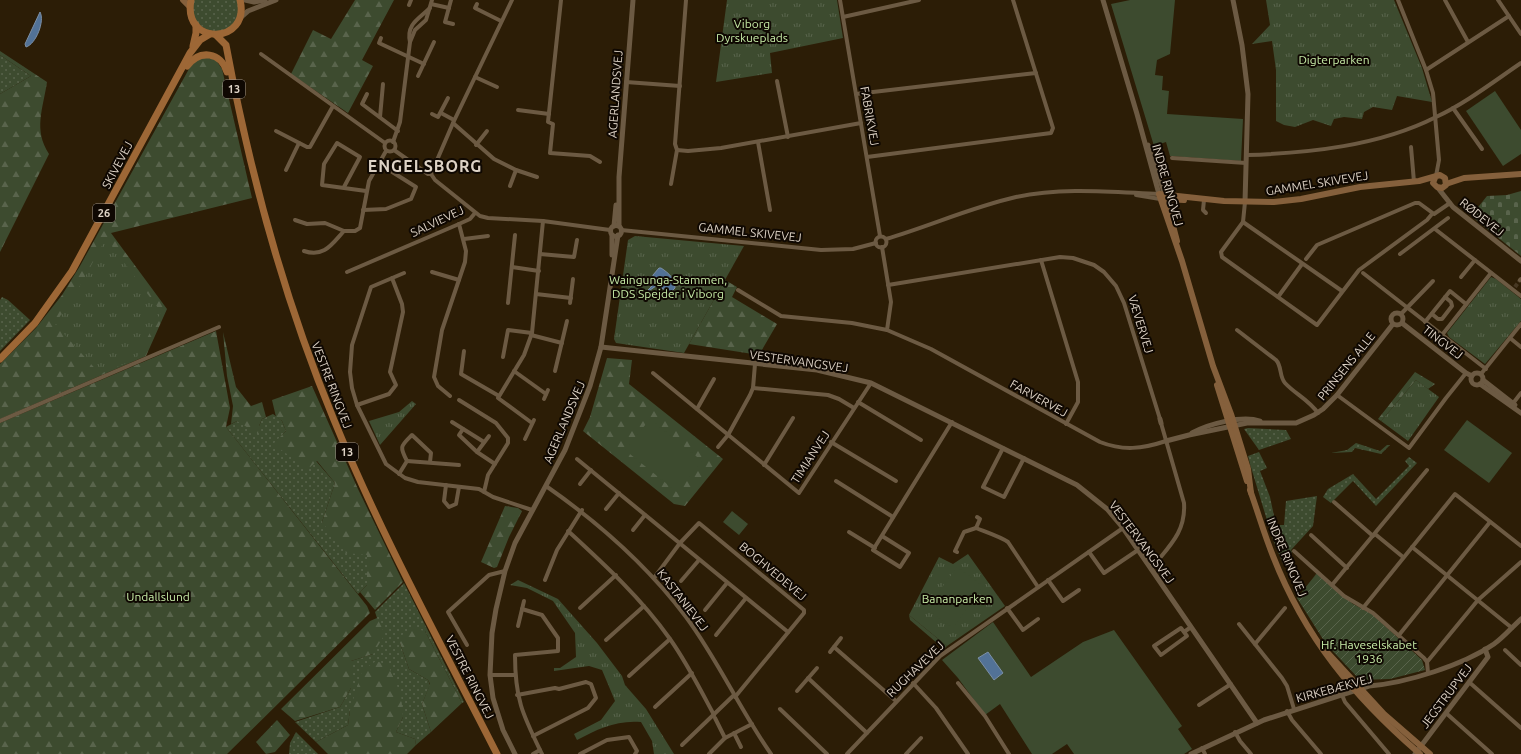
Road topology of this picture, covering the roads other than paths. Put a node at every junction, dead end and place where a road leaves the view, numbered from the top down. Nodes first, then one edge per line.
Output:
1 (183, 0) edge
2 (240, 0) edge
3 (245, 0) edge
4 (265, 0) edge
5 (276, 0) edge
6 (411, 0) edge
7 (451, 0) edge
8 (512, 0) edge
9 (561, 0) edge
10 (633, 0) edge
11 (686, 0) edge
12 (840, 0) edge
13 (919, 0) edge
14 (1013, 0) edge
15 (1103, 0) edge
16 (1233, 0) edge
17 (1398, 0) edge
18 (1444, 0) edge
19 (1498, 0) edge
20 (432, 2) edge
21 (190, 4) edge
22 (477, 4) dead end
23 (409, 5) dead end
24 (449, 8) junction
25 (1509, 16) junction
26 (843, 17) junction
27 (240, 18) junction
28 (501, 21) junction
29 (453, 24) dead end
30 (196, 25) junction
31 (230, 30) junction
32 (213, 34) junction
33 (1521, 34) edge
34 (381, 38) dead end
35 (410, 42) junction
36 (434, 42) dead end
37 (1468, 42) junction
38 (226, 46) junction
39 (190, 53) junction
40 (261, 54) dead end
41 (408, 56) junction
42 (1521, 63) edge
43 (424, 64) junction
44 (1426, 70) junction
45 (1036, 73) junction
46 (418, 76) dead end
47 (475, 77) junction
48 (777, 81) dead end
49 (626, 82) junction
50 (383, 84) dead end
51 (680, 86) junction
52 (497, 87) dead end
53 (367, 94) dead end
54 (856, 94) junction
55 (448, 98) dead end
56 (333, 106) junction
57 (1453, 108) junction
58 (518, 110) dead end
59 (440, 113) junction
60 (432, 114) dead end
61 (549, 114) junction
62 (157, 116) junction
63 (380, 117) junction
64 (1436, 117) junction
65 (454, 121) junction
66 (861, 123) junction
67 (276, 131) dead end
68 (398, 131) junction
69 (487, 131) dead end
70 (243, 132) junction
71 (788, 137) junction
72 (393, 142) junction
73 (758, 142) junction
74 (299, 143) junction
75 (385, 143) junction
76 (476, 145) junction
77 (1411, 147) dead end
78 (1482, 149) dead end
79 (394, 150) junction
80 (677, 150) junction
81 (386, 151) junction
82 (1247, 155) junction
83 (867, 157) junction
84 (1172, 158) dead end
85 (600, 162) dead end
86 (378, 163) junction
87 (1246, 163) junction
88 (286, 170) dead end
89 (516, 170) junction
90 (431, 174) junction
91 (1521, 174) edge
92 (537, 177) dead end
93 (1440, 181) junction
94 (1417, 182) junction
95 (671, 184) dead end
96 (510, 186) dead end
97 (344, 187) junction
98 (366, 191) junction
99 (1162, 197) junction
100 (1202, 200) junction
101 (1245, 202) junction
102 (1450, 203) junction
103 (363, 210) junction
104 (770, 210) dead end
105 (475, 213) junction
106 (1206, 213) dead end
107 (1432, 214) junction
108 (1448, 218) dead end
109 (295, 220) dead end
110 (543, 221) junction
111 (1243, 222) junction
112 (459, 224) junction
113 (1435, 229) junction
114 (616, 230) junction
115 (344, 231) junction
116 (514, 235) dead end
117 (488, 236) dead end
118 (880, 236) junction
119 (464, 239) junction
120 (886, 239) junction
121 (577, 240) dead end
122 (876, 243) junction
123 (882, 247) junction
124 (304, 251) dead end
125 (540, 254) junction
126 (1400, 254) dead end
127 (1306, 258) dead end
128 (1041, 260) junction
129 (1475, 260) junction
130 (1521, 261) edge
131 (1302, 264) junction
132 (512, 267) junction
133 (538, 271) junction
134 (347, 272) dead end
135 (432, 272) dead end
136 (404, 273) dead end
137 (1363, 273) dead end
138 (1491, 273) junction
139 (1461, 277) dead end
140 (392, 278) junction
141 (573, 279) dead end
142 (459, 280) junction
143 (1433, 281) dead end
144 (888, 285) junction
145 (738, 290) dead end
146 (1342, 292) junction
147 (536, 294) junction
148 (1521, 296) edge
149 (1278, 297) junction
150 (1445, 297) junction
151 (508, 304) dead end
152 (1466, 304) junction
153 (1407, 307) junction
154 (1401, 314) junction
155 (1432, 314) junction
156 (567, 321) dead end
157 (1425, 322) junction
158 (1402, 323) junction
159 (1393, 324) junction
160 (1521, 324) edge
161 (219, 328) dead end
162 (887, 330) junction
163 (1237, 330) dead end
164 (532, 334) junction
165 (1442, 335) junction
166 (1510, 338) junction
167 (562, 343) junction
168 (601, 347) junction
169 (1521, 347) edge
170 (464, 351) dead end
171 (503, 357) dead end
172 (0, 359) edge
173 (755, 364) junction
174 (1486, 369) junction
175 (514, 371) junction
176 (555, 371) dead end
177 (653, 373) dead end
178 (1466, 373) junction
179 (1481, 374) junction
180 (1472, 376) junction
181 (714, 379) dead end
182 (1482, 382) junction
183 (871, 383) junction
184 (753, 388) junction
185 (1521, 393) edge
186 (1336, 395) junction
187 (450, 396) dead end
188 (499, 396) junction
189 (459, 400) dead end
190 (544, 400) dead end
191 (858, 402) junction
192 (1512, 405) junction
193 (357, 406) junction
194 (854, 408) junction
195 (697, 409) junction
196 (1521, 409) edge
197 (1318, 413) junction
198 (1521, 413) edge
199 (793, 418) dead end
200 (0, 421) edge
201 (452, 422) dead end
202 (952, 422) junction
203 (1066, 424) junction
204 (1231, 424) junction
205 (463, 429) junction
206 (728, 434) junction
207 (490, 436) dead end
208 (525, 439) dead end
209 (921, 440) dead end
210 (1166, 441) junction
211 (484, 442) junction
212 (831, 442) junction
213 (718, 447) dead end
214 (1003, 448) junction
215 (478, 452) junction
216 (1024, 458) junction
217 (577, 459) dead end
218 (407, 461) junction
219 (430, 462) junction
220 (495, 464) junction
221 (459, 465) dead end
222 (764, 465) junction
223 (591, 470) junction
224 (1427, 470) dead end
225 (399, 474) junction
226 (836, 481) dead end
227 (896, 481) dead end
228 (580, 484) dead end
229 (446, 485) junction
230 (546, 486) junction
231 (459, 487) junction
232 (484, 492) junction
233 (619, 493) junction
234 (1334, 502) dead end
235 (606, 508) dead end
236 (532, 510) junction
237 (582, 510) junction
238 (645, 516) junction
239 (893, 517) junction
240 (977, 517) dead end
241 (1490, 522) junction
242 (976, 528) junction
243 (1123, 528) junction
244 (633, 530) dead end
245 (568, 531) junction
246 (849, 532) dead end
247 (1310, 535) dead end
248 (1374, 535) junction
249 (882, 536) junction
250 (680, 543) junction
251 (1521, 546) edge
252 (1412, 547) junction
253 (875, 548) junction
254 (1138, 550) junction
255 (1294, 551) dead end
256 (958, 552) dead end
257 (1089, 552) junction
258 (1404, 558) junction
259 (699, 560) junction
260 (1521, 562) edge
261 (1346, 568) junction
262 (1151, 569) junction
263 (505, 571) junction
264 (616, 575) junction
265 (1447, 575) junction
266 (654, 578) junction
267 (545, 580) dead end
268 (1048, 580) junction
269 (681, 581) dead end
270 (727, 583) junction
271 (1332, 585) junction
272 (1038, 587) junction
273 (1079, 590) dead end
274 (746, 598) junction
275 (1478, 600) junction
276 (524, 601) dead end
277 (644, 606) junction
278 (580, 608) dead end
279 (1007, 608) junction
280 (1285, 608) dead end
281 (1363, 608) junction
282 (522, 610) junction
283 (705, 610) dead end
284 (1521, 618) edge
285 (1038, 619) dead end
286 (1239, 624) dead end
287 (518, 626) dead end
288 (1191, 627) junction
289 (1512, 628) junction
290 (788, 632) junction
291 (1184, 632) junction
292 (716, 635) dead end
293 (1399, 635) junction
294 (841, 638) dead end
295 (670, 639) junction
296 (606, 640) dead end
297 (1255, 644) junction
298 (467, 645) dead end
299 (834, 647) junction
300 (1485, 649) junction
301 (1505, 650) dead end
302 (830, 652) dead end
303 (1427, 662) junction
304 (1521, 665) edge
305 (817, 668) dead end
306 (692, 673) junction
307 (1428, 673) junction
308 (515, 674) junction
309 (490, 675) junction
310 (629, 676) dead end
311 (808, 678) junction
312 (1469, 682) junction
313 (913, 683) junction
314 (958, 683) dead end
315 (1231, 684) junction
316 (1357, 690) junction
317 (797, 691) dead end
318 (517, 695) junction
319 (1342, 695) junction
320 (734, 696) junction
321 (896, 701) junction
322 (1198, 706) dead end
323 (655, 707) dead end
324 (780, 709) dead end
325 (1294, 709) junction
326 (1287, 711) junction
327 (1446, 713) junction
328 (715, 717) junction
329 (1257, 723) junction
330 (752, 724) junction
331 (1521, 728) edge
332 (1235, 732) junction
333 (734, 733) junction
334 (867, 733) junction
335 (533, 736) junction
336 (725, 738) junction
337 (921, 738) dead end
338 (682, 745) dead end
339 (741, 747) dead end
340 (1202, 748) junction
341 (1418, 751) edge
342 (541, 752) edge
343 (497, 754) edge
344 (514, 754) edge
345 (533, 754) edge
346 (580, 754) edge
347 (635, 754) edge
348 (709, 754) edge
349 (771, 754) edge
350 (827, 754) edge
351 (847, 754) edge
352 (906, 754) edge
353 (968, 754) edge
354 (1009, 754) edge
355 (1191, 754) edge
356 (1205, 754) edge
357 (1251, 754) edge
358 (1321, 754) edge
359 (1389, 754) edge
360 (1430, 754) edge
361 (1492, 754) edge

1 - 21 main road
2 - 27 main road
3 - 4 street
5 - 27 street
6 - 23 street
7 - 24 street
8 - 28 street
9 - 61 street
10 - 49 street, AGERLANDSVEJ
11 - 51 street
12 - 26 street, FABRIKVEJ
13 - 26 street
14 - 45 street
15 - 99 street, INDRE RINGVEJ
16 - 82 street
17 - 44 street
18 - 37 street
19 - 25 street
20 - 24 street
20 - 35 street
20 - 35 street
21 - 30 main road
22 - 28 street
24 - 29 street
25 - 33 street
25 - 37 street
26 - 54 street, FABRIKVEJ
27 - 31 main road, 13
28 - 47 street
30 - 32 main road, 13
30 - 39 main road, SKIVEVEJ / 26
31 - 32 main road
31 - 38 main road, VESTRE RINGVEJ / 13
32 - 38 main road, VESTRE RINGVEJ / 13
32 - 39 main road, SKIVEVEJ / 26
34 - 41 street
35 - 41 street
36 - 43 street
37 - 44 street
38 - 70 main road, VESTRE RINGVEJ / 13
39 - 62 main road, SKIVEVEJ / 26
40 - 56 street
41 - 43 street
41 - 68 street
42 - 57 street
43 - 46 street
44 - 64 street
45 - 54 street
45 - 83 street
47 - 52 street
47 - 65 street
48 - 71 street
49 - 51 street
49 - 114 street, AGERLANDSVEJ
50 - 63 street
51 - 80 street
53 - 63 street
54 - 66 street, FABRIKVEJ
55 - 59 street
56 - 74 street
56 - 75 street
57 - 64 street
57 - 78 street
58 - 61 street
59 - 60 street
59 - 65 street
61 - 85 street
62 - 70 main road, 26
62 - 172 main road, SKIVEVEJ / 26
63 - 68 street
64 - 82 street
64 - 93 street
65 - 76 street
65 - 90 street
66 - 71 street
66 - 83 street, FABRIKVEJ
67 - 74 street
68 - 72 street
69 - 76 street
70 - 343 main road, VESTRE RINGVEJ / 13
71 - 73 street
72 - 75 street
72 - 79 street
73 - 80 street
73 - 104 street
74 - 88 street
75 - 81 street
76 - 89 street
77 - 94 street
79 - 81 street
79 - 90 street
80 - 95 street
81 - 86 street
82 - 87 street
83 - 118 street, FABRIKVEJ
84 - 87 street
86 - 98 street
86 - 103 street
87 - 101 street
89 - 92 street
89 - 96 street
90 - 105 street
91 - 93 main road, GAMMEL SKIVEVEJ
93 - 94 main road, GAMMEL SKIVEVEJ
93 - 102 street, RØDEVEJ
94 - 101 main road, GAMMEL SKIVEVEJ
97 - 97 street
97 - 98 street
98 - 103 street
99 - 100 main road, GAMMEL SKIVEVEJ
99 - 120 street, GAMMEL SKIVEVEJ
99 - 204 main road, INDRE RINGVEJ
100 - 101 main road, GAMMEL SKIVEVEJ
100 - 106 street
101 - 111 street
102 - 107 street
102 - 130 street, RØDEVEJ
103 - 115 street
105 - 110 street, SALVIEVEJ
105 - 112 street, SALVIEVEJ
107 - 127 street
107 - 146 street
108 - 113 street
109 - 115 street
110 - 114 street, SALVIEVEJ
110 - 125 street
111 - 131 street
111 - 149 street
112 - 119 street
112 - 134 street, SALVIEVEJ
113 - 126 street
113 - 129 street
114 - 122 street, GAMMEL SKIVEVEJ
114 - 168 street, AGERLANDSVEJ
115 - 124 street
116 - 132 street
117 - 119 street
118 - 120 street
118 - 122 street
119 - 142 street
120 - 123 street
121 - 125 street
122 - 123 street
123 - 144 street
125 - 133 street
128 - 144 street, VÆVERVEJ
128 - 203 street
128 - 210 street, VÆVERVEJ
129 - 138 street
129 - 139 street
131 - 146 street
131 - 149 street
132 - 133 street
132 - 151 street
133 - 147 street
135 - 142 street
136 - 140 street
137 - 153 street
138 - 148 street
138 - 152 street
140 - 193 street
140 - 193 street
141 - 147 street
142 - 187 street
143 - 153 street
144 - 162 street
145 - 162 street, FARVERVEJ
146 - 149 street
147 - 164 street
150 - 152 street
150 - 155 street
150 - 155 street
152 - 165 street
153 - 154 street
153 - 157 street
154 - 158 street
154 - 159 street
155 - 157 street
156 - 167 street
157 - 165 street
158 - 159 street
158 - 178 street, TINGVEJ
159 - 186 street, PRINSENS ALLE
160 - 166 street
161 - 200 street
162 - 203 street, FARVERVEJ
163 - 197 street
164 - 167 street
164 - 171 street
164 - 175 street
165 - 174 street
166 - 169 street
166 - 174 street
167 - 176 street
168 - 173 street, VESTERVANGSVEJ
168 - 230 street, AGERLANDSVEJ
170 - 188 street
173 - 183 street, VESTERVANGSVEJ
173 - 184 street
174 - 179 street
175 - 188 street
175 - 190 street
177 - 195 street, TIMIANVEJ
178 - 180 street, TINGVEJ
178 - 186 street
179 - 180 street
179 - 182 street
180 - 182 street, TINGVEJ
181 - 195 street
182 - 192 street
183 - 191 street, TIMIANVEJ
183 - 202 street, VESTERVANGSVEJ
184 - 194 street
184 - 206 street
185 - 192 street
186 - 197 street, PRINSENS ALLE
188 - 208 street
189 - 220 street
191 - 194 street, TIMIANVEJ
191 - 209 street
192 - 196 street
192 - 198 street
193 - 225 street
194 - 212 street, TIMIANVEJ
195 - 206 street, TIMIANVEJ
197 - 204 street, PRINSENS ALLE
199 - 222 street
201 - 205 street
202 - 214 street, VESTERVANGSVEJ
202 - 239 street
203 - 210 street, FARVERVEJ
204 - 210 street, FARVERVEJ
204 - 316 main road, INDRE RINGVEJ
205 - 211 street
205 - 215 street
206 - 213 street
206 - 222 street, TIMIANVEJ
207 - 211 street
210 - 262 street, VÆVERVEJ
211 - 215 street
212 - 222 street, TIMIANVEJ
212 - 227 street
214 - 216 street, VESTERVANGSVEJ
214 - 216 street
215 - 220 street
216 - 243 street, VESTERVANGSVEJ
217 - 223 street
218 - 219 street
218 - 219 street
218 - 225 street
219 - 221 street
220 - 232 street
223 - 228 street
223 - 233 street
224 - 248 street
225 - 229 street
226 - 239 street
229 - 231 street
229 - 231 street
230 - 236 street, AGERLANDSVEJ
230 - 237 street, KASTANIEVEJ
231 - 232 street
232 - 236 street
233 - 235 street
233 - 238 street
234 - 248 street
236 - 263 street, AGERLANDSVEJ
237 - 245 street
237 - 266 street, KASTANIEVEJ
238 - 244 street
238 - 250 street
239 - 249 street
240 - 242 street
241 - 251 street
241 - 252 street
241 - 265 street
242 - 256 street
242 - 272 street
243 - 254 street, VESTERVANGSVEJ
243 - 257 street, RUGHAVEVEJ
245 - 264 street
245 - 267 street
246 - 253 street
247 - 261 street
248 - 258 street
248 - 261 street
249 - 253 street
249 - 253 street
250 - 259 street
250 - 266 street
250 - 290 street, BOGHVEDEVEJ
252 - 258 street
252 - 265 street
254 - 257 street
254 - 262 street, VESTERVANGSVEJ
255 - 271 street
257 - 268 street, RUGHAVEVEJ
258 - 281 street
259 - 269 street
259 - 270 street
260 - 275 street
261 - 271 street
262 - 288 street, VESTERVANGSVEJ
263 - 298 street
263 - 309 street, AGERLANDSVEJ
264 - 277 street
264 - 278 street
265 - 275 street
265 - 293 street
266 - 320 street, KASTANIEVEJ
268 - 272 street, RUGHAVEVEJ
268 - 273 street
270 - 274 street
270 - 283 street
271 - 281 street
272 - 279 street, RUGHAVEVEJ
274 - 290 street
274 - 292 street
275 - 289 street
275 - 303 street
276 - 282 street
277 - 295 street
277 - 296 street
279 - 285 street
279 - 313 street, RUGHAVEVEJ
280 - 297 street
281 - 293 street
282 - 287 street
282 - 308 street
284 - 289 street, KIRKEBÆKVEJ
286 - 297 street
288 - 291 street
288 - 315 street, VESTERVANGSVEJ
289 - 300 street, KIRKEBÆKVEJ
290 - 320 street, BOGHVEDEVEJ
291 - 291 street
293 - 303 street
294 - 299 street
295 - 306 street
295 - 310 street
297 - 325 street
299 - 302 street
299 - 321 street
300 - 307 street, KIRKEBÆKVEJ
300 - 312 street, JEGSTRUPVEJ
301 - 304 street
303 - 307 street
305 - 311 street
306 - 323 street
306 - 328 street
307 - 316 street, KIRKEBÆKVEJ
308 - 309 street
308 - 318 street
309 - 344 street, AGERLANDSVEJ
311 - 317 street
311 - 334 street
312 - 327 street, JEGSTRUPVEJ
312 - 331 street
313 - 321 street, RUGHAVEVEJ
313 - 353 street
314 - 354 street
315 - 322 street
315 - 329 street, VESTERVANGSVEJ
316 - 319 street, KIRKEBÆKVEJ
316 - 341 main road, INDRE RINGVEJ
318 - 335 street
318 - 335 street
319 - 325 street, KIRKEBÆKVEJ
319 - 359 street
320 - 328 street, BOGHVEDEVEJ
320 - 330 street, KASTANIEVEJ
321 - 334 street, RUGHAVEVEJ
324 - 350 street
325 - 326 street, KIRKEBÆKVEJ
326 - 329 street, KIRKEBÆKVEJ
326 - 358 street
327 - 341 street, JEGSTRUPVEJ
327 - 361 street
328 - 336 street
328 - 338 street, BOGHVEDEVEJ
329 - 332 street, KIRKEBÆKVEJ
330 - 333 street
330 - 349 street, KASTANIEVEJ
332 - 340 street, KIRKEBÆKVEJ
332 - 357 street
333 - 336 street
333 - 339 street
334 - 351 street, RUGHAVEVEJ
335 - 342 street
336 - 348 street
337 - 352 street
340 - 355 street, KIRKEBÆKVEJ
340 - 356 street
341 - 360 main road, INDRE RINGVEJ
342 - 345 street
346 - 347 street

